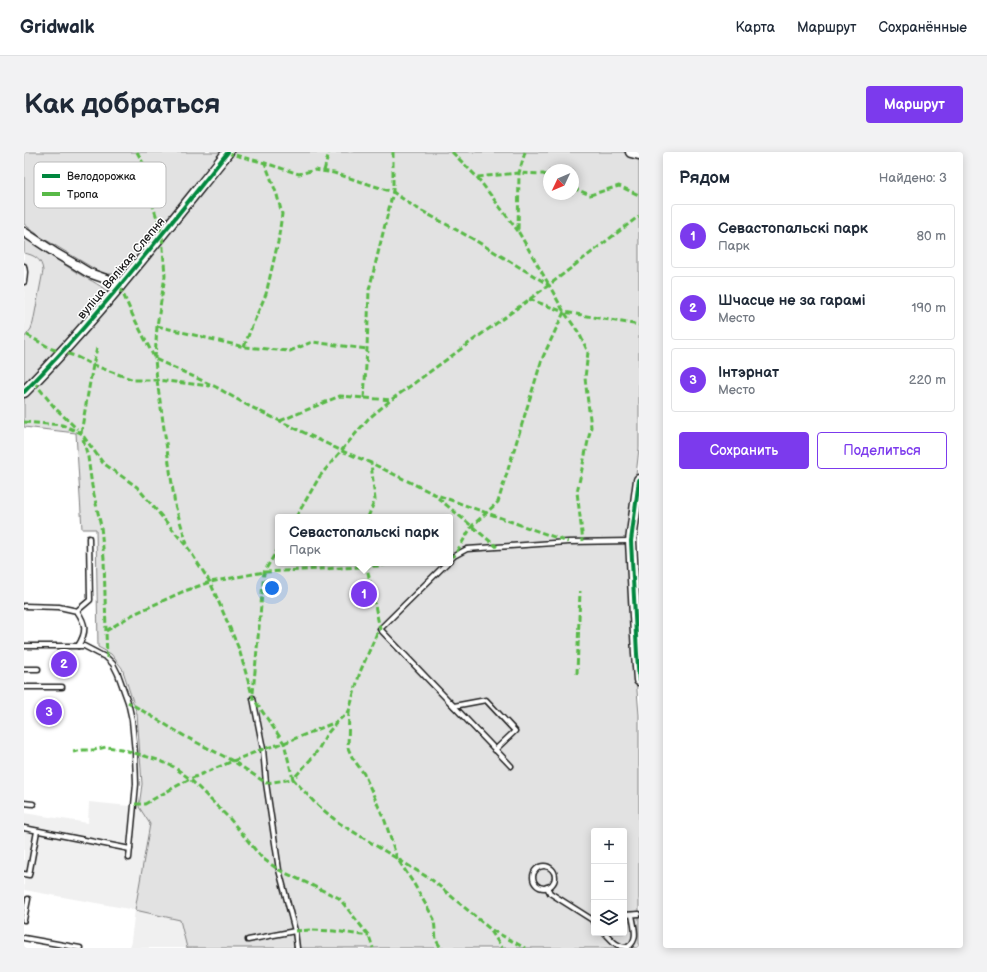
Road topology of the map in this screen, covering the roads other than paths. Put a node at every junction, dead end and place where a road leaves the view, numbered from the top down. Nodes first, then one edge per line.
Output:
1 (228, 152) edge
2 (631, 152) edge
3 (639, 154) edge
4 (24, 232) edge
5 (24, 266) edge
6 (24, 282) edge
7 (120, 287) junction
8 (24, 392) edge
9 (639, 480) edge
10 (90, 538) dead end
11 (635, 541) edge
12 (453, 557) edge
13 (444, 566) edge
14 (24, 606) edge
15 (77, 611) junction
16 (24, 646) edge
17 (78, 646) junction
18 (638, 654) edge
19 (24, 669) edge
20 (38, 669) dead end
21 (639, 680) edge
22 (24, 687) edge
23 (62, 687) dead end
24 (253, 698) dead end
25 (454, 706) junction
26 (495, 750) junction
27 (510, 766) dead end
28 (24, 803) edge
29 (33, 804) dead end
30 (24, 828) edge
31 (37, 831) junction
32 (130, 849) junction
33 (129, 858) dead end
34 (24, 874) edge
35 (547, 887) junction
36 (28, 899) dead end
37 (639, 914) edge
38 (627, 915) edge
39 (632, 915) junction
40 (591, 919) edge
41 (24, 920) edge
42 (294, 931) junction
43 (608, 936) edge
44 (24, 938) edge
45 (248, 940) dead end
46 (80, 948) edge
47 (297, 948) edge

1 - 7 street, вуліца Вялікая Слепня
2 - 3 street
4 - 7 street
5 - 6 lane
7 - 8 street, вуліца Вялікая Слепня
9 - 11 street
10 - 15 lane
11 - 12 lane
11 - 18 street
13 - 25 lane
14 - 15 lane
15 - 17 lane
16 - 17 lane
17 - 32 lane
18 - 21 street
19 - 20 lane
22 - 23 lane
24 - 42 lane
25 - 26 lane
25 - 26 lane
26 - 27 lane
28 - 29 lane
30 - 31 lane
31 - 32 lane
31 - 34 lane
32 - 33 lane
35 - 35 lane
35 - 40 lane
36 - 41 lane
37 - 39 lane
38 - 39 lane
39 - 43 lane
42 - 45 lane
42 - 47 lane
44 - 46 lane

